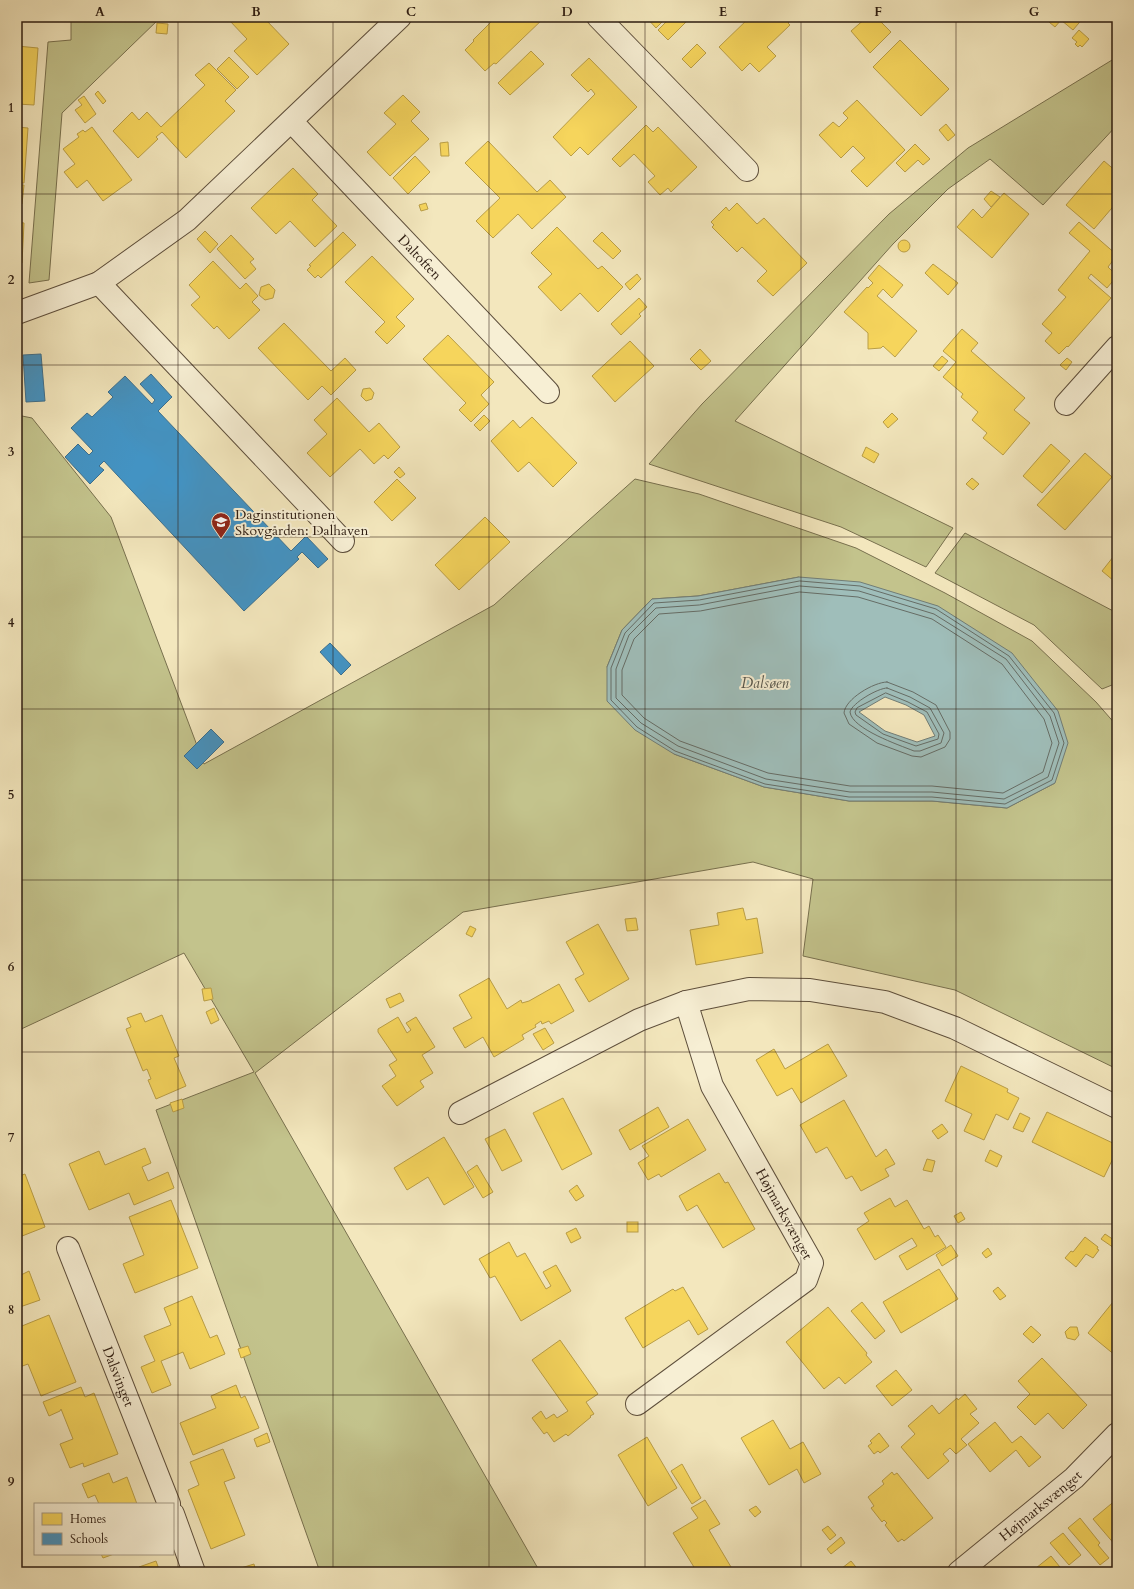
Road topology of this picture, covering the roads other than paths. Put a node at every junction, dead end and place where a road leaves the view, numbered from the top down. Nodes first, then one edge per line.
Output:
1 (400, 17) edge
2 (598, 17) edge
3 (292, 122) junction
4 (747, 170) dead end
5 (99, 283) junction
6 (17, 313) edge
7 (1117, 347) edge
8 (548, 392) dead end
9 (1066, 404) dead end
10 (343, 541) dead end
11 (686, 1002) junction
12 (1117, 1107) edge
13 (460, 1113) dead end
14 (68, 1248) dead end
15 (637, 1404) dead end
16 (1117, 1434) edge
17 (169, 1503) edge
18 (174, 1517) edge
19 (194, 1572) edge
20 (959, 1572) edge

1 - 3 street
2 - 4 street
3 - 5 street
3 - 8 street, Daltoften
5 - 6 street
5 - 10 street
7 - 9 street
11 - 12 street
11 - 13 street
11 - 15 street, Højmarksvænget
14 - 17 street, Dalsvinget
16 - 20 street, Højmarksvænget
18 - 19 street

